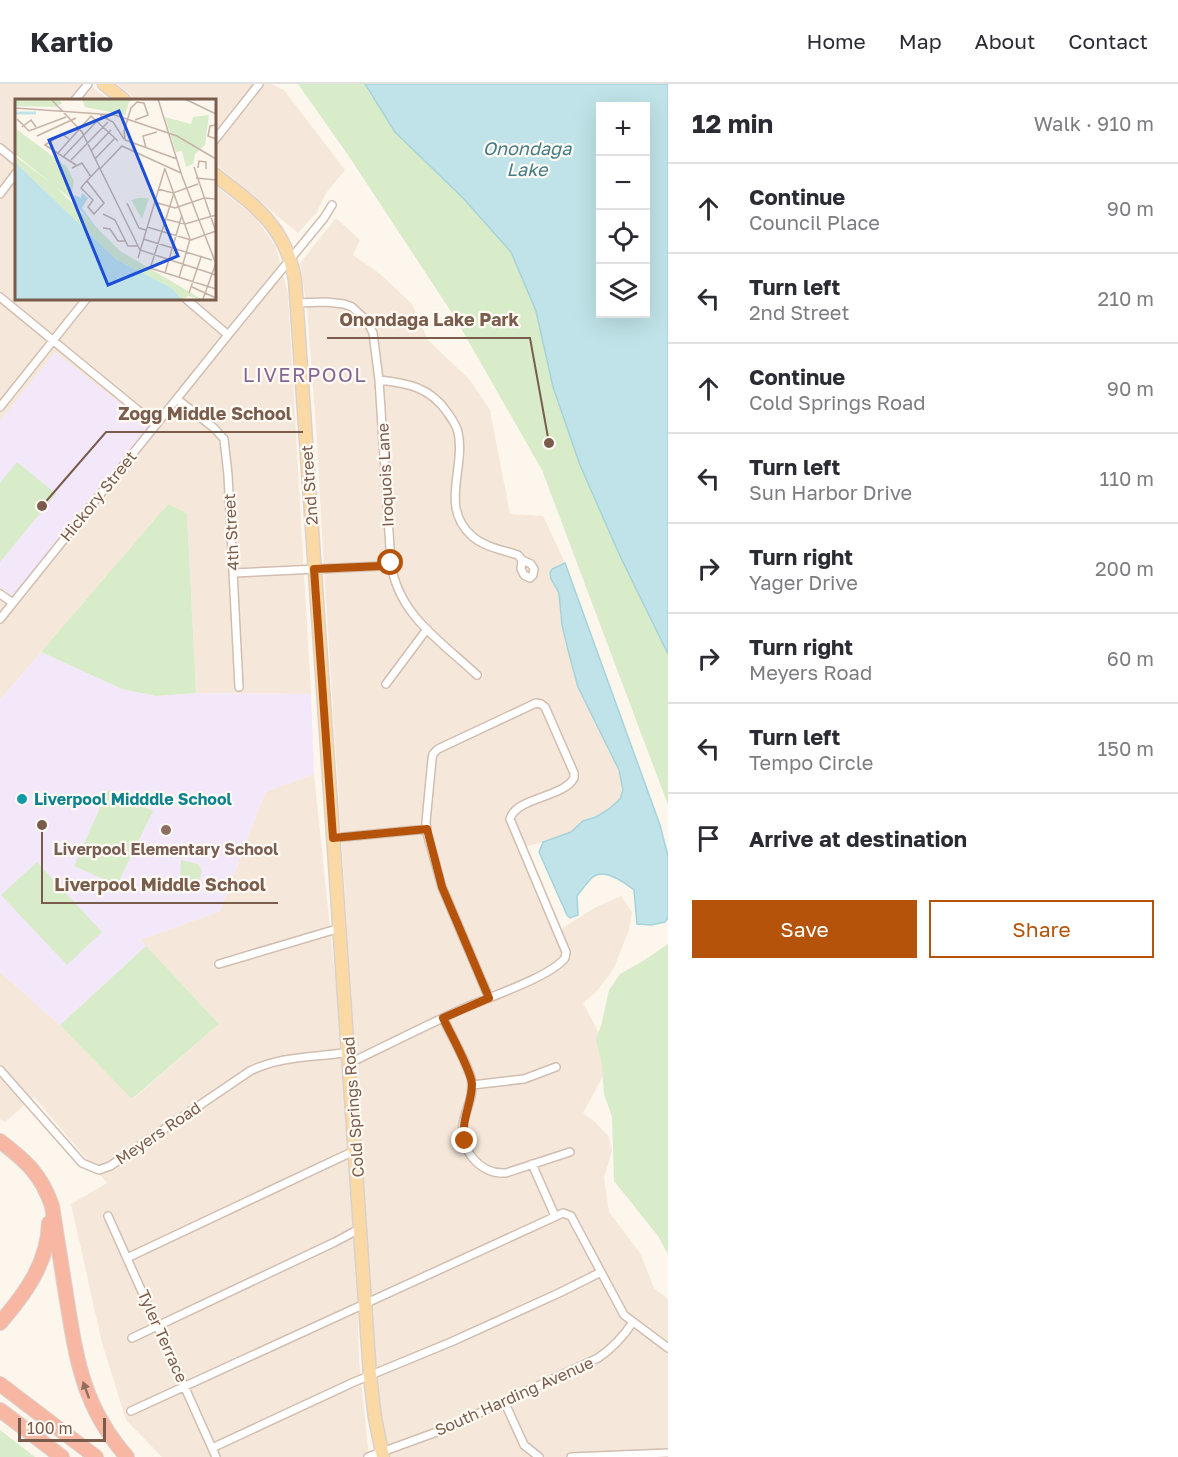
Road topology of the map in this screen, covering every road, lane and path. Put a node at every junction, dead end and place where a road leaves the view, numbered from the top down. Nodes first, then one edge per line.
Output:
1 (88, 84) edge
2 (104, 84) edge
3 (260, 84) edge
4 (76, 99) edge
5 (123, 99) edge
6 (216, 139) edge
7 (0, 148) edge
8 (15, 160) edge
9 (15, 174) edge
10 (216, 176) edge
11 (0, 194) edge
12 (332, 205) dead end
13 (290, 258) junction
14 (0, 297) edge
15 (85, 300) edge
16 (187, 300) edge
17 (296, 303) junction
18 (228, 335) junction
19 (53, 341) junction
20 (379, 380) junction
21 (177, 399) junction
22 (0, 407) edge
23 (156, 425) junction
24 (522, 560) dead end
25 (391, 563) junction
26 (314, 569) junction
27 (234, 573) junction
28 (0, 594) edge
29 (13, 603) junction
30 (0, 619) edge
31 (427, 629) junction
32 (477, 675) dead end
33 (386, 684) dead end
34 (239, 687) dead end
35 (327, 756) joint
36 (427, 829) junction
37 (333, 838) junction
38 (340, 928) junction
39 (219, 964) dead end
40 (489, 998) junction
41 (443, 1018) junction
42 (350, 1057) junction
43 (556, 1067) dead end
44 (0, 1070) edge
45 (472, 1085) junction
46 (0, 1141) edge
47 (0, 1146) edge
48 (356, 1150) junction
49 (570, 1152) dead end
50 (532, 1164) junction
51 (108, 1216) dead end
52 (555, 1216) junction
53 (54, 1223) junction
54 (361, 1228) junction
55 (127, 1258) junction
56 (601, 1272) junction
57 (366, 1302) junction
58 (633, 1322) junction
59 (0, 1323) edge
60 (158, 1325) junction
61 (0, 1330) edge
62 (132, 1338) dead end
63 (668, 1348) edge
64 (370, 1376) junction
65 (0, 1384) edge
66 (186, 1387) junction
67 (504, 1401) junction
68 (0, 1410) edge
69 (131, 1411) dead end
70 (212, 1448) junction
71 (668, 1453) edge
72 (381, 1455) edge
73 (62, 1457) edge
74 (96, 1457) edge
75 (127, 1457) edge
76 (216, 1457) edge
77 (368, 1457) edge
78 (538, 1457) edge
79 (571, 1457) edge

1 - 4 street
2 - 5 main road
3 - 6 street
7 - 8 street
9 - 11 street
10 - 13 main road, 2nd Street
12 - 13 street, Hickory Street
13 - 17 main road, 2nd Street
13 - 18 street, Hickory Street
14 - 19 street
15 - 19 street
16 - 18 street
17 - 20 street, Iroquois Lane
17 - 26 main road, 2nd Street
18 - 21 street, Hickory Street
19 - 22 street
19 - 23 street
20 - 24 street
20 - 25 street, Iroquois Lane
21 - 23 street, Hickory Street
21 - 27 street, 4th Street
23 - 29 street, Hickory Street
25 - 26 street
25 - 31 street, Iroquois Lane
26 - 27 street
26 - 35 main road, 2nd Street
27 - 34 street, 4th Street
28 - 29 street
29 - 30 street, Hickory Street
31 - 32 street, Iroquois Lane
31 - 33 street
35 - 37 main road, Cold Springs Road
36 - 37 street
36 - 40 street
36 - 40 street, Meyers Road
37 - 38 main road, Cold Springs Road
38 - 39 street
38 - 42 main road, Cold Springs Road
40 - 41 street, Meyers Road
41 - 42 street, Meyers Road
41 - 45 street
42 - 44 street, Meyers Road
42 - 48 main road, Cold Springs Road
43 - 45 street
45 - 50 street
46 - 53 highway
47 - 59 highway
48 - 54 main road, Cold Springs Road
48 - 55 street
49 - 50 street
50 - 52 street
51 - 55 street, Tyler Terrace
52 - 56 street
52 - 57 street
53 - 61 highway
75 -> 53 highway
54 - 57 main road, Cold Springs Road
54 - 60 street
55 - 60 street, Tyler Terrace
56 - 58 street
56 - 64 street
57 - 64 main road, Cold Springs Road
57 - 66 street
58 - 63 street
58 - 67 street, South Harding Avenue
60 - 62 street
60 - 66 street, Tyler Terrace
64 - 70 street
64 - 72 main road, Cold Springs Road
65 - 74 highway
66 - 69 street
66 - 70 street, Tyler Terrace
67 - 72 street, South Harding Avenue
67 - 78 street
68 - 73 highway
70 - 76 street, Tyler Terrace
71 - 79 street
72 - 77 street, South Harding Avenue

